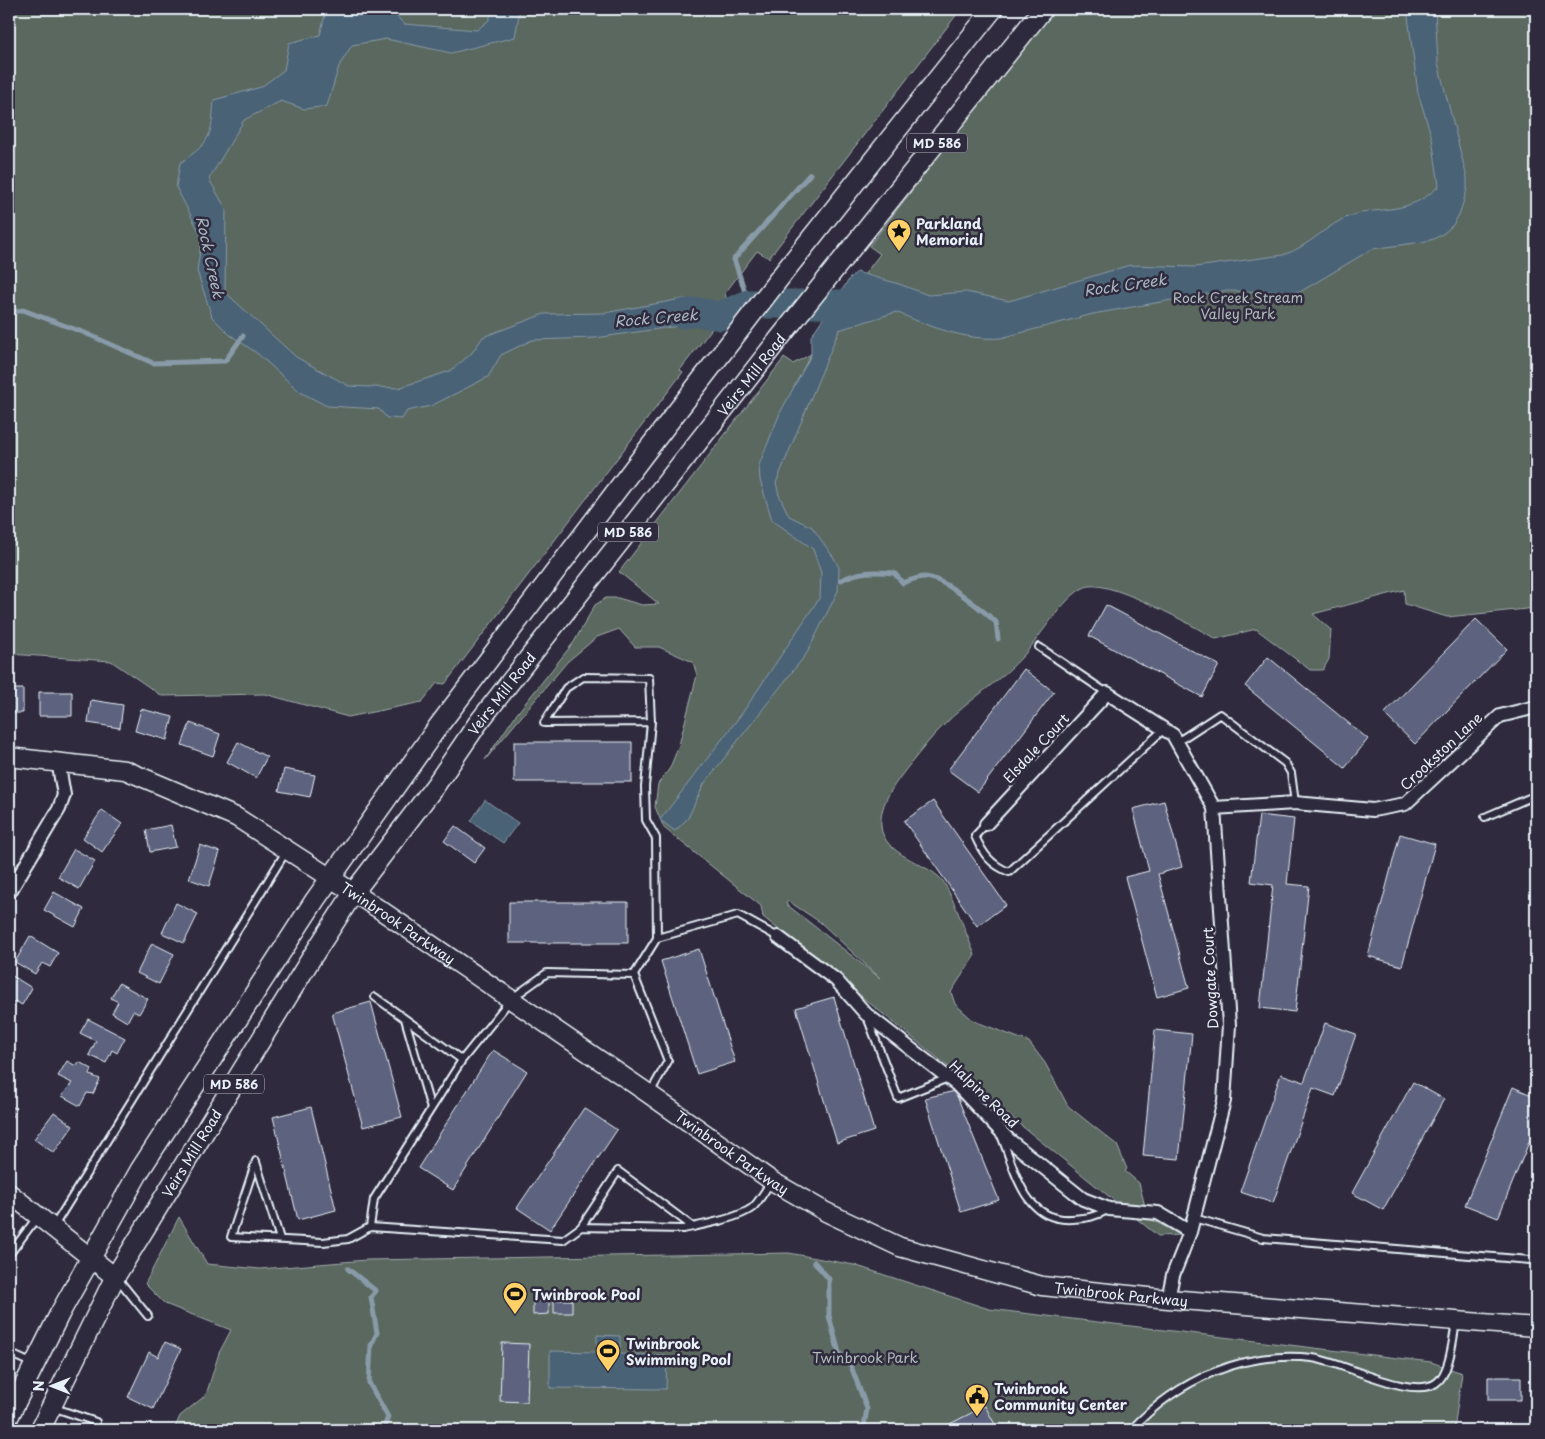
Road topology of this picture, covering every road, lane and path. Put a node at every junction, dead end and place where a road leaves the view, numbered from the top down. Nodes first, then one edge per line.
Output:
1 (993, 9) edge
2 (1043, 9) edge
3 (1039, 647) dead end
4 (1108, 693) junction
5 (1536, 707) edge
6 (651, 722) junction
7 (1164, 729) junction
8 (1177, 742) junction
9 (9, 757) edge
10 (58, 761) junction
11 (1536, 795) edge
12 (1294, 802) junction
13 (1214, 808) junction
14 (1486, 817) dead end
15 (986, 824) joint
16 (288, 849) junction
17 (332, 877) junction
18 (354, 892) junction
19 (9, 894) edge
20 (778, 937) joint
21 (657, 938) junction
22 (634, 975) junction
23 (375, 997) dead end
24 (511, 999) junction
25 (866, 1014) junction
26 (405, 1019) junction
27 (462, 1060) junction
28 (948, 1078) junction
29 (649, 1094) junction
30 (431, 1109) junction
31 (998, 1128) junction
32 (772, 1181) junction
33 (9, 1193) edge
34 (1109, 1210) junction
35 (38, 1216) junction
36 (1194, 1218) junction
37 (370, 1227) junction
38 (582, 1227) junction
39 (693, 1227) junction
40 (53, 1228) junction
41 (1190, 1232) junction
42 (280, 1239) junction
43 (9, 1255) edge
44 (91, 1258) junction
45 (1536, 1262) edge
46 (115, 1277) junction
47 (1168, 1299) junction
48 (148, 1316) dead end
49 (1456, 1321) junction
50 (1536, 1327) edge
51 (9, 1353) edge
52 (33, 1364) junction
53 (50, 1406) junction
54 (9, 1416) edge
55 (96, 1422) dead end
56 (40, 1430) edge
57 (1131, 1430) edge

1 - 17 main road, MD 586
2 - 18 main road, Veirs Mill Road / MD 586
3 - 4 lane
4 - 7 street, Dowgate Court
4 - 15 street, Elsdale Court
5 - 12 street, Crookston Lane
6 - 6 lane
6 - 21 lane
7 - 8 street, Dowgate Court
7 - 15 lane
8 - 12 lane
8 - 13 street, Dowgate Court
9 - 10 main road, Twinbrook Parkway
10 - 16 main road, Twinbrook Parkway
10 - 19 street
11 - 14 lane
12 - 13 street, Crookston Lane
13 - 36 street, Dowgate Court
16 - 17 main road, Twinbrook Parkway
16 - 40 lane
17 - 18 main road, Twinbrook Parkway
17 - 44 main road, MD 586
18 - 24 main road, Twinbrook Parkway
18 - 46 main road, Veirs Mill Road / MD 586
20 - 21 lane
20 - 25 street, Halpine Road
21 - 22 lane
22 - 24 lane
22 - 29 lane
23 - 26 lane
24 - 27 lane
24 - 29 main road, Twinbrook Parkway
25 - 28 street, Halpine Road
25 - 28 lane
26 - 27 lane
26 - 30 lane
27 - 30 lane
28 - 31 street, Halpine Road
29 - 32 main road, Twinbrook Parkway
30 - 37 lane
31 - 34 street, Halpine Road
31 - 34 lane
32 - 39 lane
32 - 47 main road, Twinbrook Parkway
33 - 35 main road
34 - 41 street, Halpine Road
35 - 40 main road
35 - 43 lane
36 - 41 street, Dowgate Court
36 - 45 lane
37 - 38 lane
37 - 42 lane
38 - 39 lane
38 - 39 lane
40 - 44 main road
41 - 47 street, Dowgate Court
42 - 42 lane
44 - 46 main road
44 - 52 main road, MD 586
46 - 48 lane
46 - 53 main road, Veirs Mill Road / MD 586
47 - 49 main road, Twinbrook Parkway
49 - 50 main road, Twinbrook Parkway
49 - 57 lane
51 - 52 lane
52 - 54 main road, MD 586
53 - 55 lane
53 - 56 main road, Veirs Mill Road / MD 586

